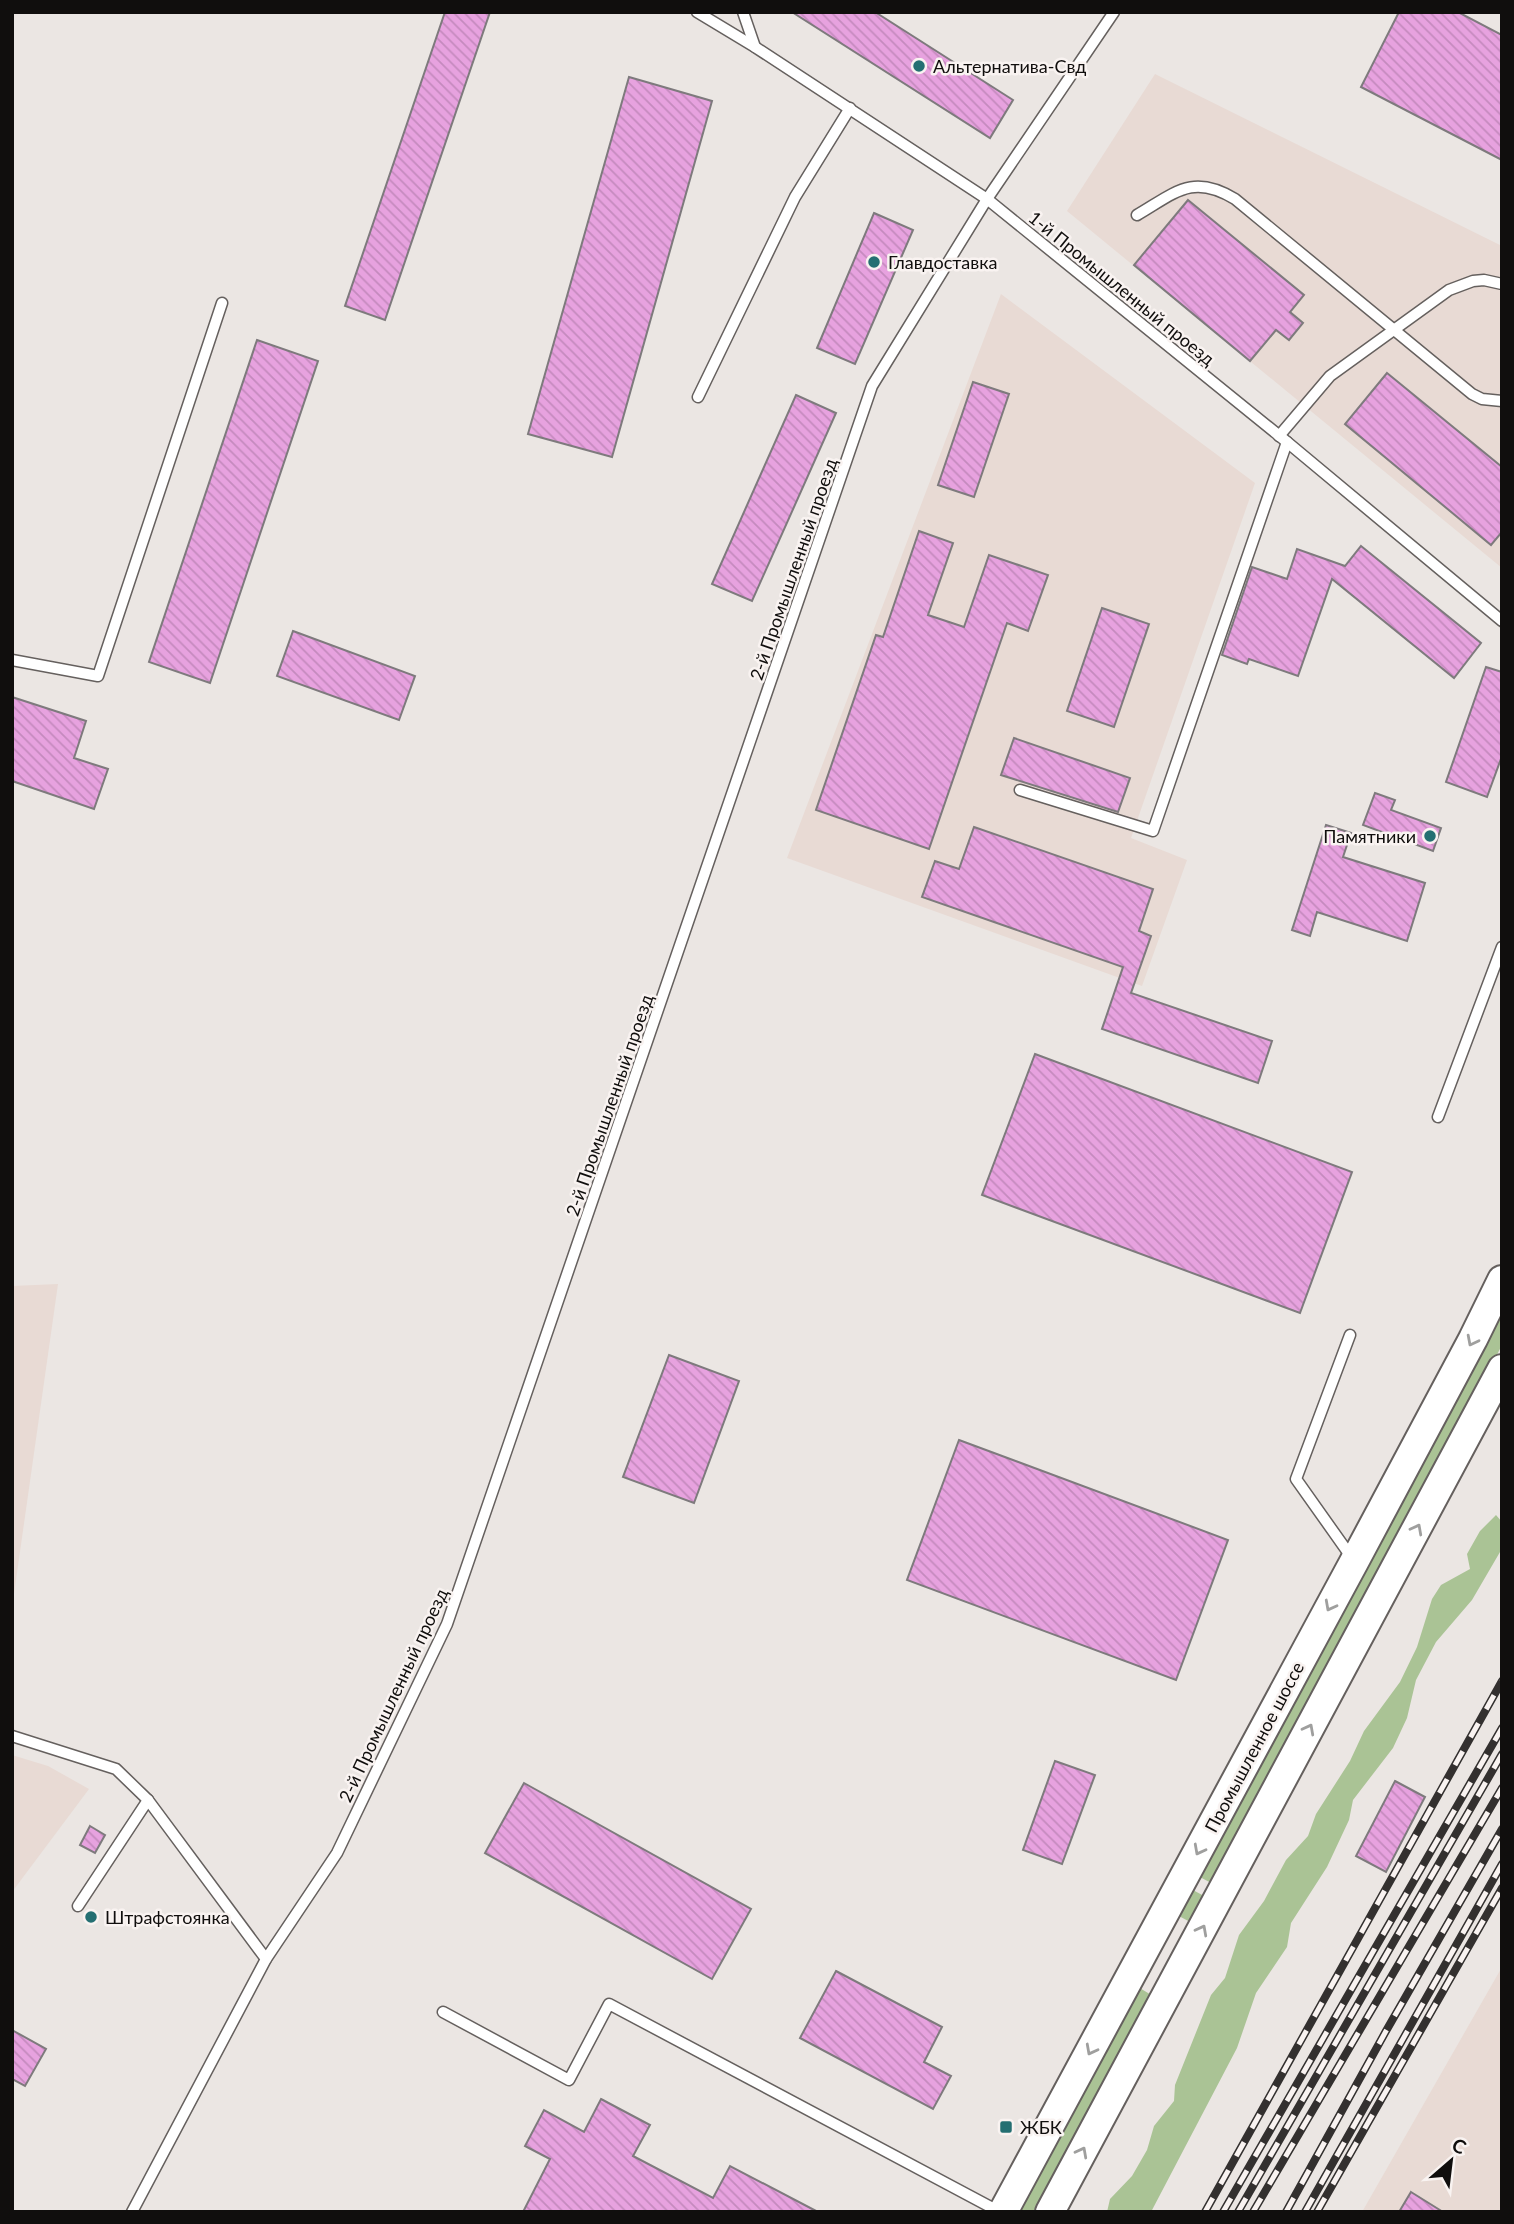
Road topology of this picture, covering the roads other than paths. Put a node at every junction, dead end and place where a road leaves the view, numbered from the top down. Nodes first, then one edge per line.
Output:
1 (697, 12) edge
2 (743, 12) edge
3 (1114, 12) edge
4 (755, 47) junction
5 (850, 108) junction
6 (987, 199) junction
7 (1137, 215) dead end
8 (1502, 284) edge
9 (222, 303) dead end
10 (1394, 330) junction
11 (698, 397) dead end
12 (1502, 401) edge
13 (1283, 439) junction
14 (1502, 621) edge
15 (12, 660) edge
16 (1020, 790) dead end
17 (1502, 947) edge
18 (1438, 1117) dead end
19 (1502, 1280) edge
20 (1350, 1335) dead end
21 (1502, 1369) edge
22 (1354, 1562) junction
23 (12, 1736) edge
24 (148, 1800) junction
25 (78, 1906) dead end
26 (1149, 1941) junction
27 (266, 1959) junction
28 (1186, 1960) junction
29 (443, 2012) dead end
30 (132, 2212) edge
31 (1002, 2212) edge
32 (1050, 2212) edge

1 - 4 lane, 1-й Промышленный проезд
2 - 4 lane
3 - 6 lane, 2-й Промышленный проезд
4 - 5 lane, 1-й Промышленный проезд
5 - 6 lane, 1-й Промышленный проезд
5 - 11 lane
6 - 13 lane, 1-й Промышленный проезд
6 - 27 lane, 2-й Промышленный проезд
7 - 10 lane
8 - 10 lane
9 - 15 lane
10 - 12 lane
10 - 13 lane
13 - 14 lane, 1-й Промышленный проезд
13 - 16 lane
17 - 18 lane
19 -> 22 main road, Промышленное шоссе
20 - 22 lane
28 -> 21 main road
22 -> 26 main road, Промышленное шоссе
23 - 24 lane
24 - 25 lane
24 - 27 lane
26 - 28 main road
26 -> 31 main road, Промышленное шоссе
27 - 30 lane, 2-й Промышленный проезд
32 -> 28 main road
29 - 31 lane

